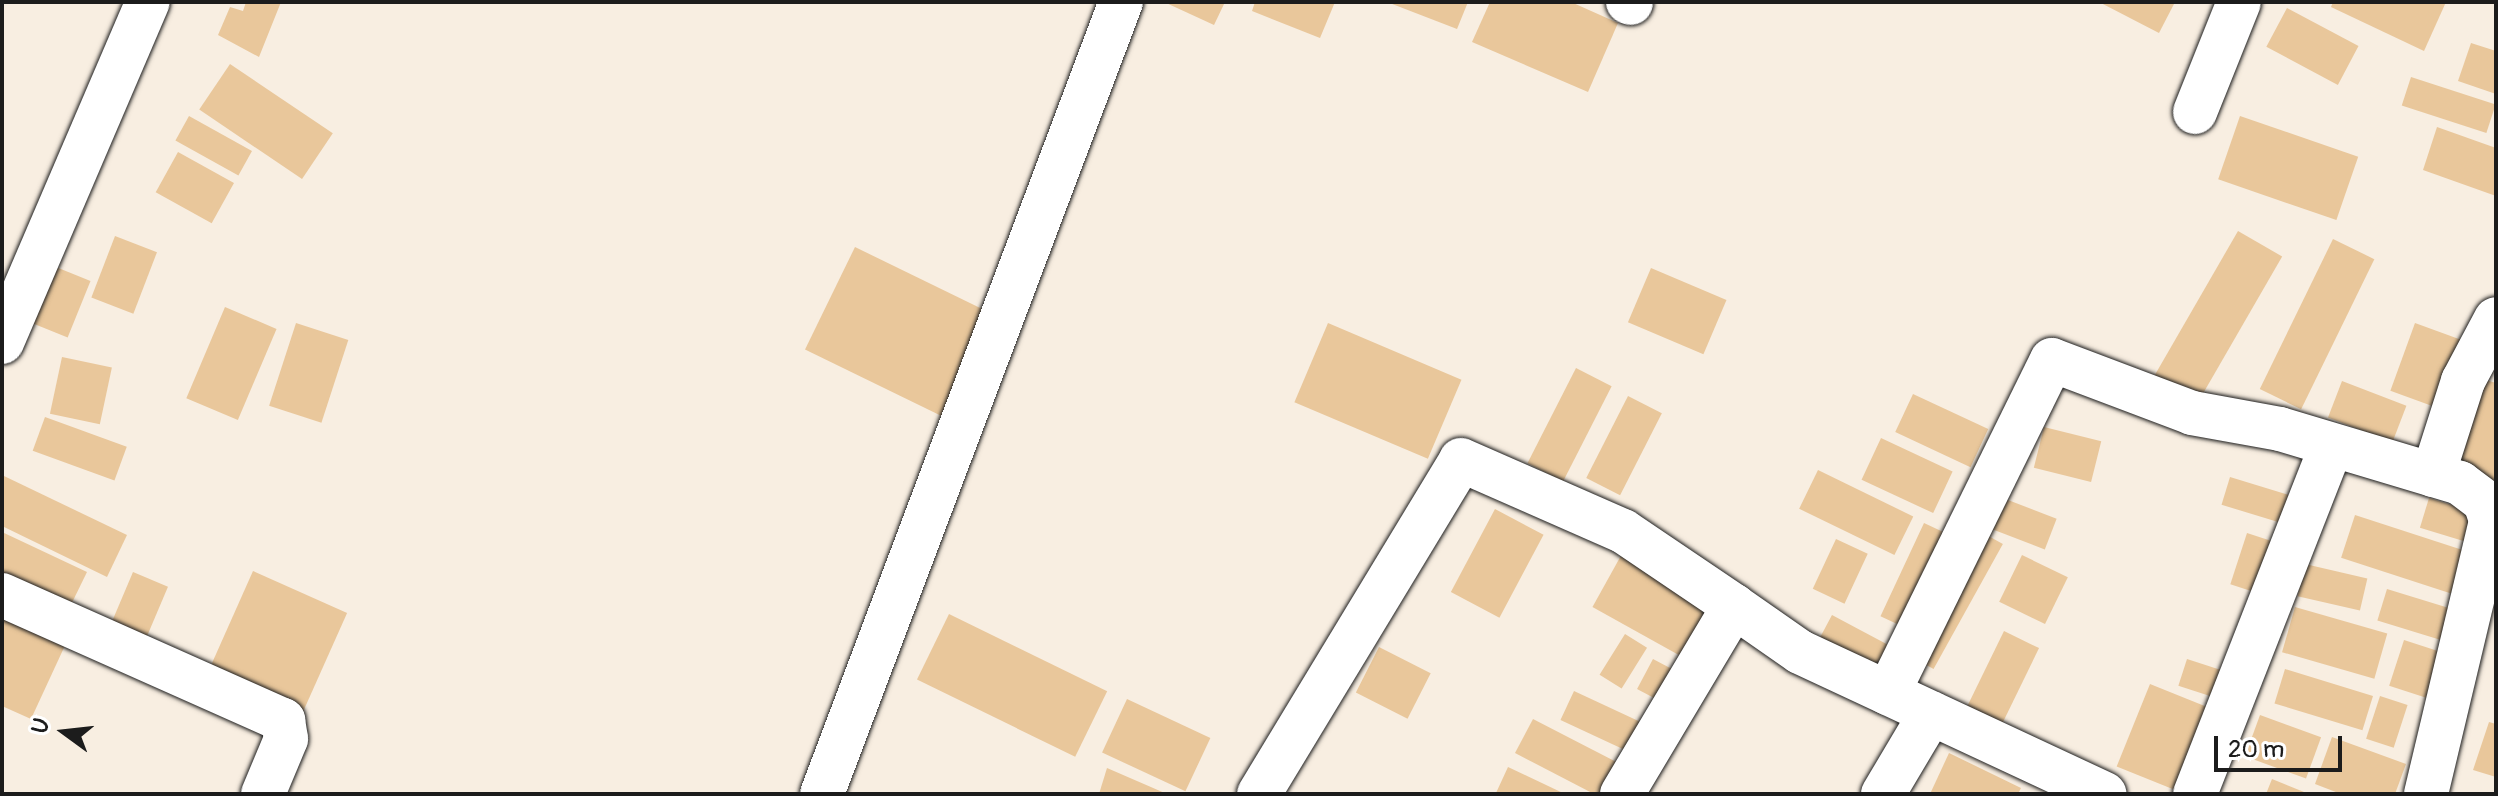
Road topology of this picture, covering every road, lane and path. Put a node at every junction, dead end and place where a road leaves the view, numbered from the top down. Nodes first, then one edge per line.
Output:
1 (148, 2) edge
2 (1121, 2) edge
3 (2239, 2) edge
4 (2195, 112) dead end
5 (2496, 319) edge
6 (2, 342) edge
7 (2331, 447) junction
8 (2433, 475) junction
9 (2, 595) edge
10 (1734, 606) junction
11 (1888, 693) junction
12 (1931, 713) junction
13 (263, 794) edge
14 (822, 794) edge
15 (1259, 794) edge
16 (1622, 794) edge
17 (1883, 794) edge
18 (2104, 794) edge
19 (2195, 794) edge
20 (2426, 794) edge

1 - 6 street
2 - 14 street
3 - 4 street
5 - 8 street
7 - 8 street
7 - 11 street
7 - 19 street
8 - 20 street
9 - 13 street
10 - 11 street
10 - 15 street
10 - 16 street
11 - 12 street
12 - 17 street
12 - 18 street

